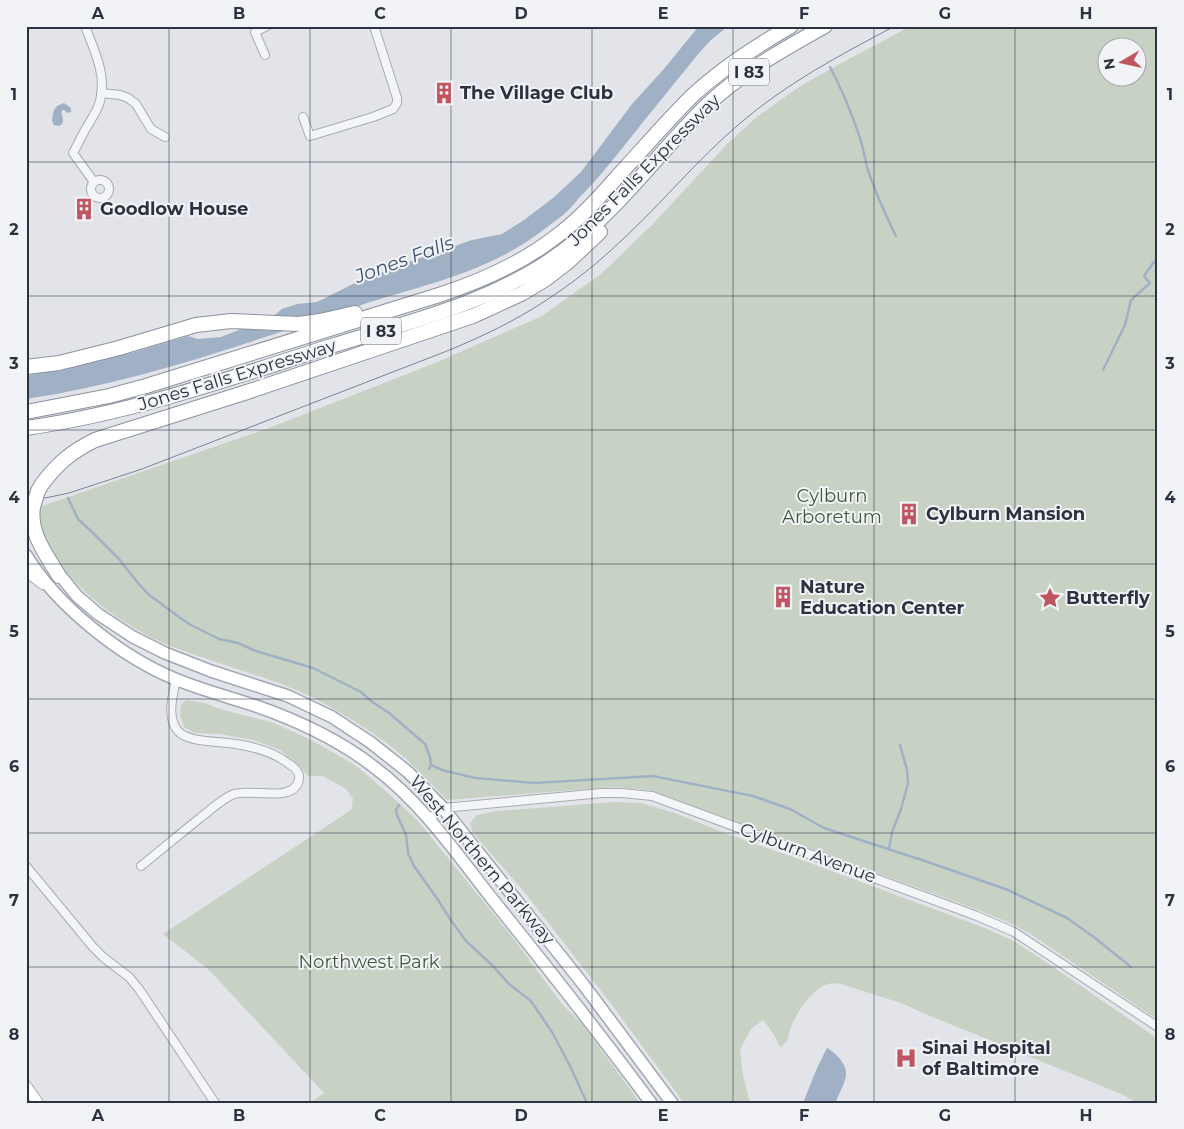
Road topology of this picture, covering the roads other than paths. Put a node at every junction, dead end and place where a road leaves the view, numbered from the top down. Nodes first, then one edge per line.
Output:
1 (85, 26) edge
2 (268, 26) edge
3 (374, 26) edge
4 (791, 26) edge
5 (825, 26) edge
6 (265, 55) dead end
7 (101, 93) junction
8 (303, 117) dead end
9 (682, 131) junction
10 (165, 137) dead end
11 (94, 182) dead end
12 (439, 295) junction
13 (26, 367) edge
14 (26, 412) edge
15 (113, 412) junction
16 (26, 428) edge
17 (26, 437) edge
18 (26, 529) edge
19 (26, 555) edge
20 (26, 571) edge
21 (60, 576) junction
22 (56, 594) junction
23 (176, 679) junction
24 (443, 808) junction
25 (429, 819) junction
26 (26, 866) edge
27 (141, 866) dead end
28 (1158, 1027) edge
29 (26, 1086) edge
30 (38, 1103) edge
31 (215, 1103) edge
32 (651, 1103) edge
33 (672, 1103) edge

1 - 7 street
2 - 6 street
3 - 8 street
4 - 12 highway, Jones Falls Expressway / I 83
5 - 9 highway, Jones Falls Expressway / I 83
7 - 10 street
7 - 11 street
9 - 15 highway, Jones Falls Expressway / I 83
9 - 21 highway, bridge
12 - 13 highway
12 - 14 highway, Jones Falls Expressway / I 83
15 - 16 highway, Jones Falls Expressway / I 83
15 - 17 highway
18 - 21 main road, West Northern Parkway
19 - 22 main road, West Northern Parkway
20 - 22 street
21 - 24 main road, West Northern Parkway
22 - 23 main road, West Northern Parkway
23 - 25 main road, West Northern Parkway
23 - 27 street
24 - 25 street
24 - 28 street, Cylburn Avenue
24 - 33 main road, West Northern Parkway
25 - 32 main road, West Northern Parkway
26 - 31 street
29 - 30 street

